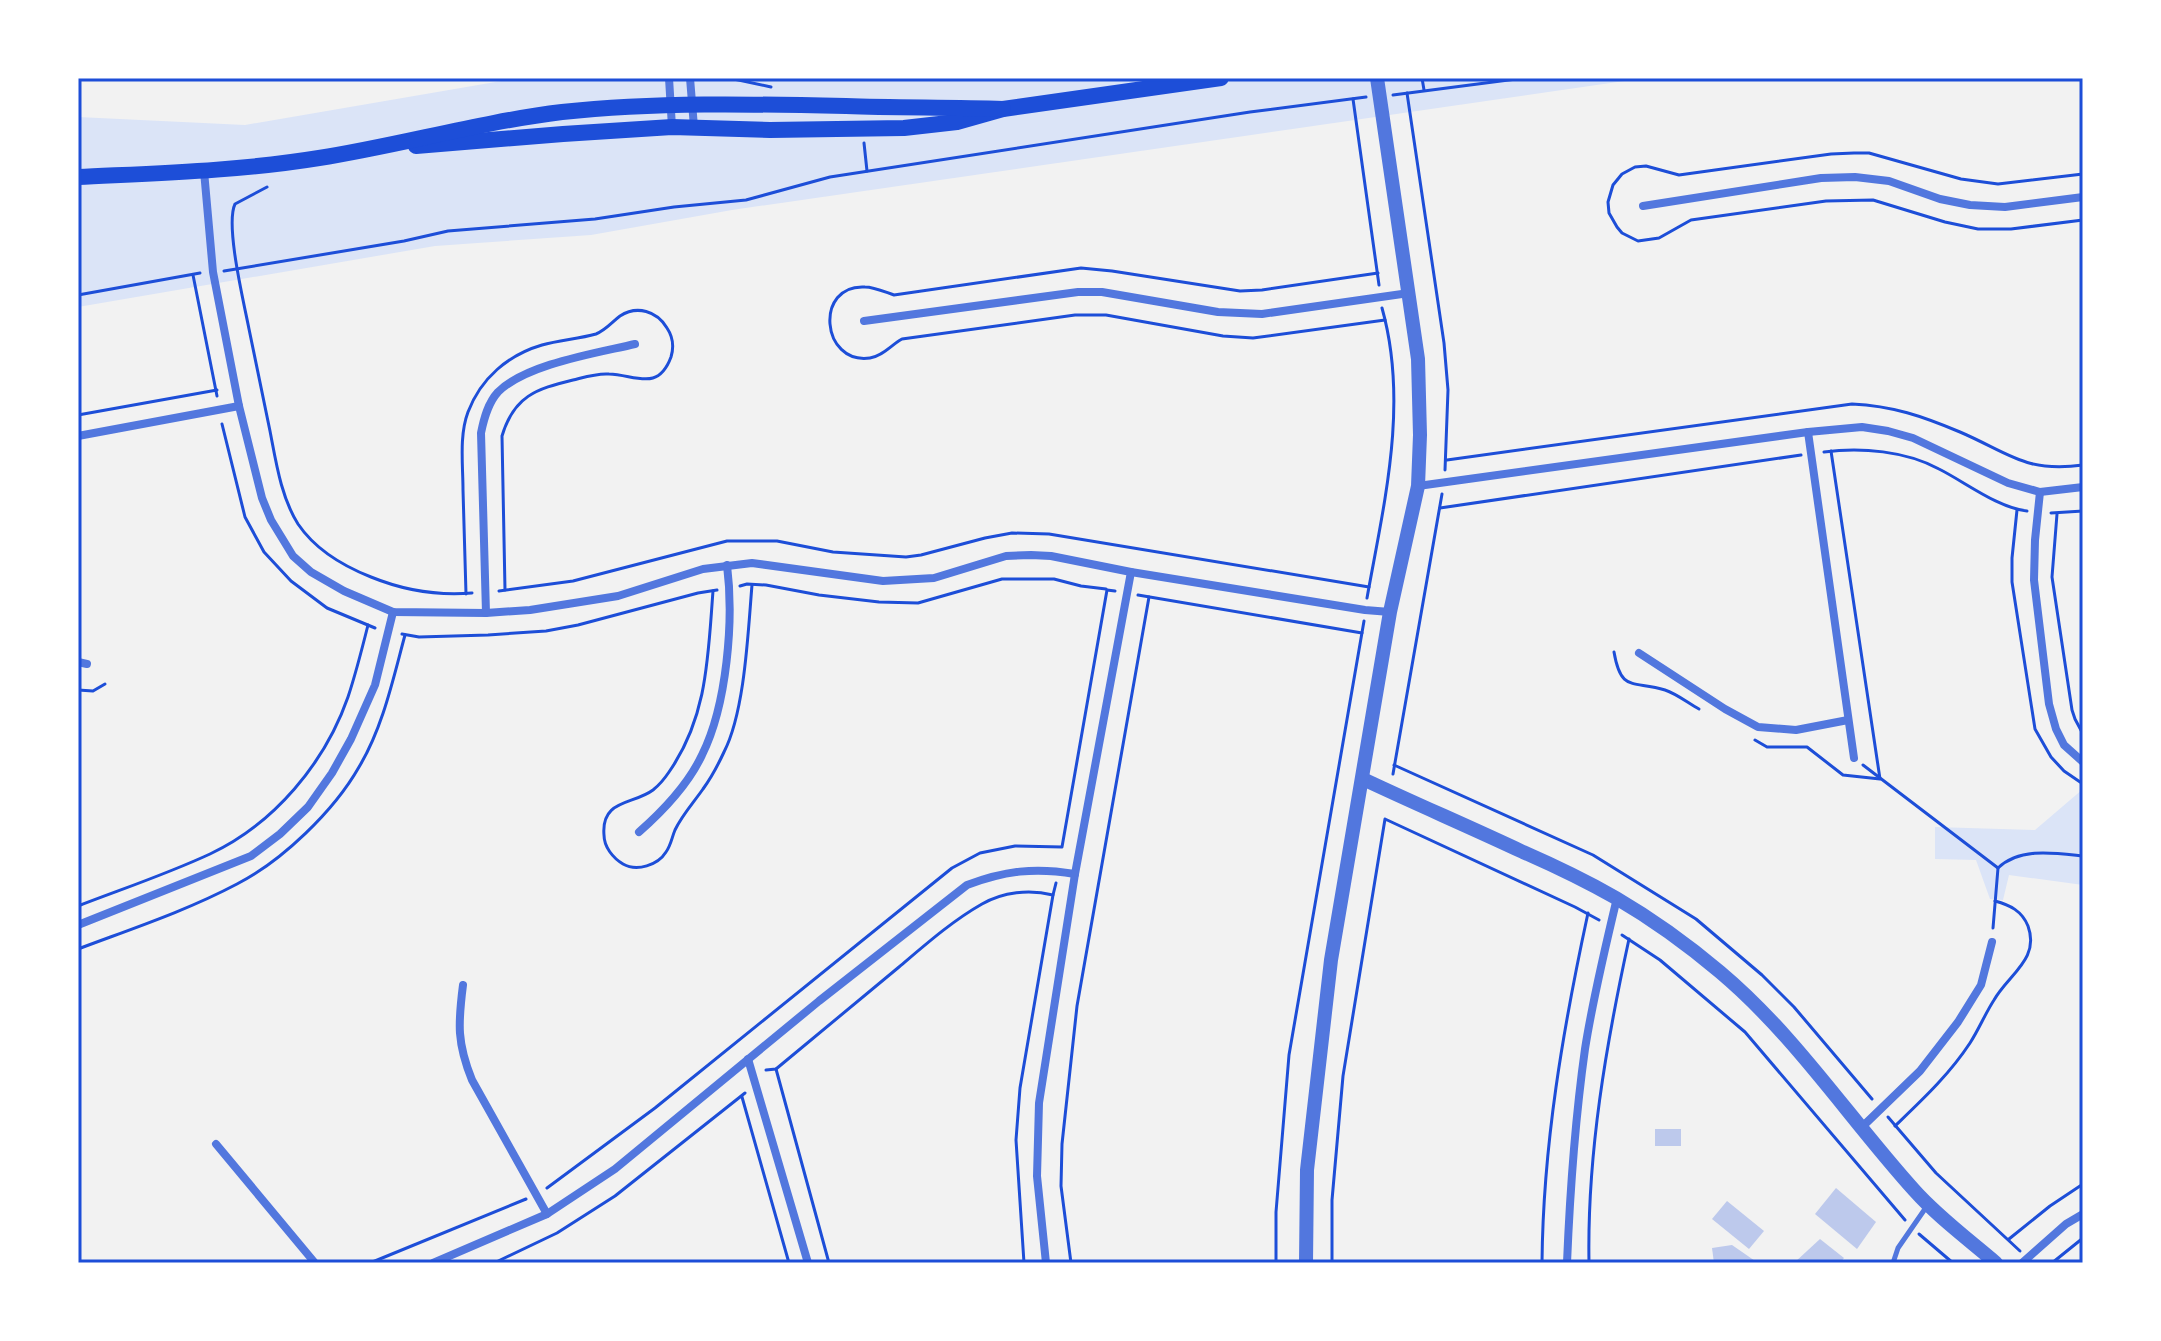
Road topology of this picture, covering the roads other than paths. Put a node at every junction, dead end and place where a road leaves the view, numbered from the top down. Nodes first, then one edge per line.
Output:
1 (669, 78) edge
2 (690, 78) edge
3 (1221, 78) edge
4 (1377, 78) edge
5 (693, 105) junction
6 (671, 106) junction
7 (1003, 109) junction
8 (672, 127) junction
9 (694, 127) junction
10 (379, 148) junction
11 (204, 171) junction
12 (78, 177) edge
13 (2083, 197) edge
14 (1643, 206) dead end
15 (1409, 293) junction
16 (864, 321) dead end
17 (635, 344) dead end
18 (239, 406) junction
19 (1808, 432) junction
20 (78, 436) edge
21 (1418, 486) junction
22 (2083, 487) edge
23 (2040, 492) junction
24 (727, 565) junction
25 (1131, 572) junction
26 (393, 612) junction
27 (1390, 612) junction
28 (486, 613) junction
29 (1639, 653) dead end
30 (1848, 720) junction
31 (1854, 758) road end
32 (2083, 762) edge
33 (1363, 779) junction
34 (639, 832) dead end
35 (1075, 874) junction
36 (1617, 898) junction
37 (78, 925) edge
38 (1992, 942) road end
39 (463, 985) dead end
40 (748, 1059) junction
41 (1861, 1128) junction
42 (216, 1144) dead end
43 (1928, 1205) junction
44 (547, 1214) junction
45 (2083, 1214) edge
46 (315, 1263) edge
47 (433, 1263) edge
48 (808, 1263) edge
49 (1046, 1263) edge
50 (1306, 1263) edge
51 (1567, 1263) edge
52 (1893, 1263) edge
53 (1996, 1263) edge
54 (2022, 1263) edge

1 - 6 street
2 - 5 street
3 - 7 main road
4 - 15 street
5 - 6 main road
5 - 7 main road
5 - 9 street
6 - 8 street
6 - 10 main road
7 - 9 main road
8 - 9 main road
8 - 10 main road
10 - 11 main road
11 - 12 main road
11 - 18 street
13 - 14 street
15 - 16 street
15 - 21 street
17 - 28 street
18 - 20 street
18 - 26 street
19 - 21 street
19 - 23 street
19 - 30 street
21 - 27 street
22 - 23 street
23 - 32 street
24 - 25 street
24 - 28 street
24 - 34 street
25 - 27 street
25 - 35 street
26 - 28 street
26 - 37 street
27 - 33 street
29 - 30 street
30 - 31 street
33 - 36 street
33 - 50 street
35 - 40 street
35 - 49 street
36 - 41 street
36 - 51 street
38 - 41 street
39 - 44 street
40 - 44 street
40 - 48 street
41 - 43 street
42 - 46 street
43 - 52 lane
43 - 53 street
44 - 47 street
45 - 54 street

